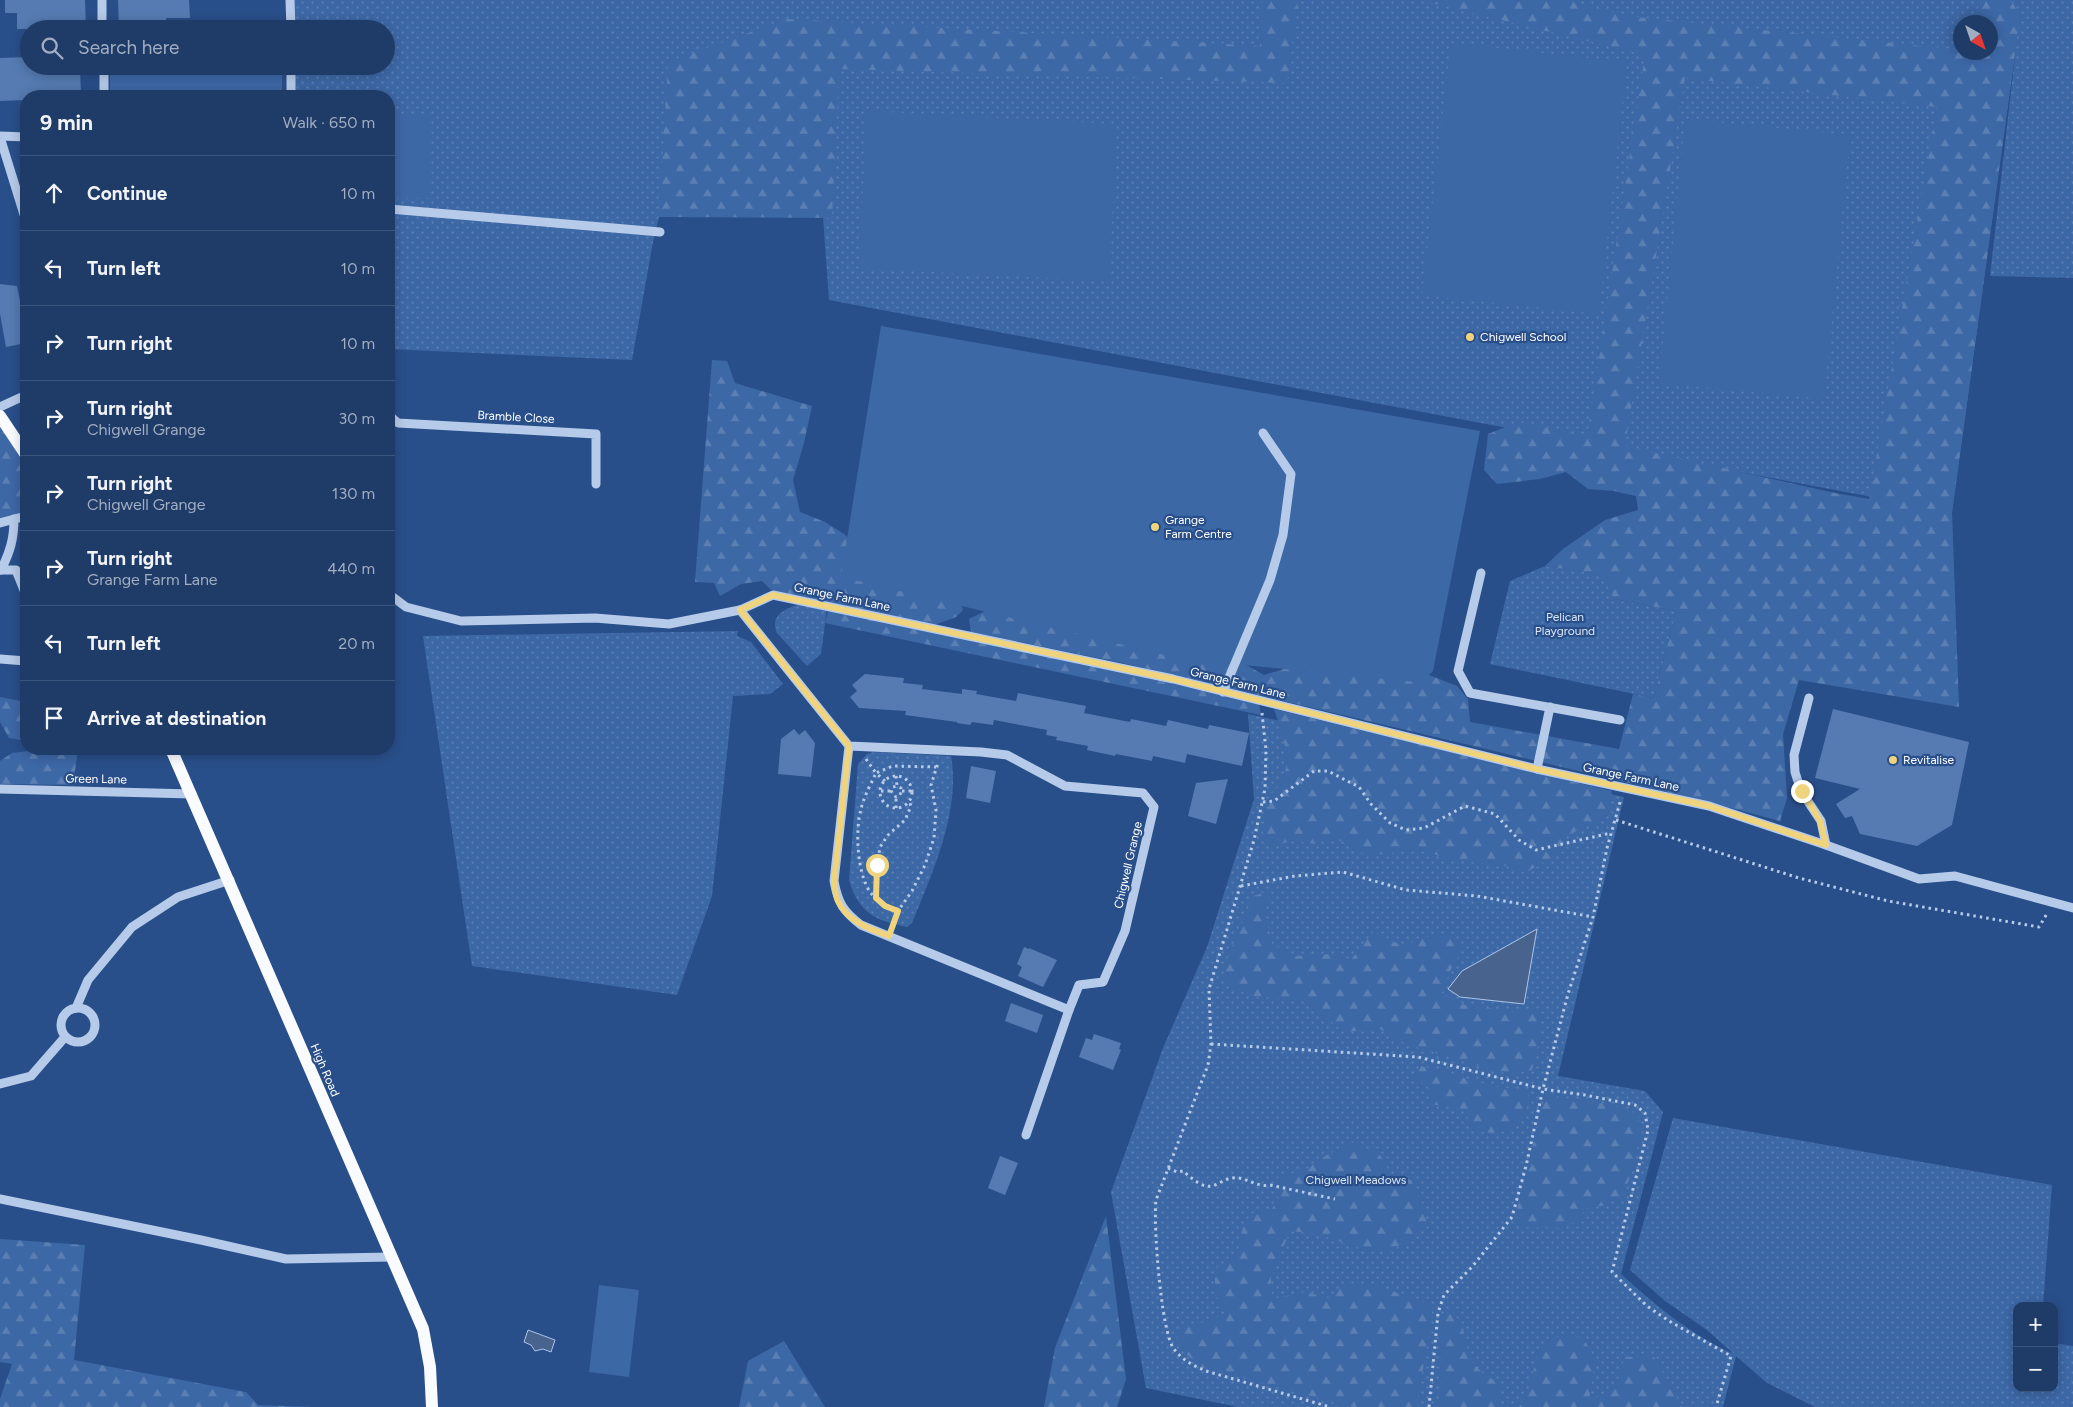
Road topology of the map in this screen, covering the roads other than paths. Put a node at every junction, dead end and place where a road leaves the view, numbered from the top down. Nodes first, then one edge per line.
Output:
1 (102, 0) edge
2 (290, 0) edge
3 (102, 20) edge
4 (291, 20) edge
5 (104, 75) edge
6 (291, 75) edge
7 (104, 90) edge
8 (291, 90) edge
9 (0, 137) edge
10 (20, 137) edge
11 (20, 202) edge
12 (395, 210) edge
13 (660, 232) dead end
14 (20, 398) edge
15 (0, 408) edge
16 (0, 416) edge
17 (395, 420) edge
18 (1263, 433) dead end
19 (20, 445) edge
20 (596, 484) dead end
21 (20, 518) edge
22 (14, 519) junction
23 (0, 523) edge
24 (0, 570) edge
25 (1481, 573) dead end
26 (20, 580) edge
27 (395, 599) edge
28 (740, 610) junction
29 (0, 660) edge
30 (20, 661) edge
31 (1223, 692) junction
32 (1809, 698) dead end
33 (1550, 707) junction
34 (1620, 720) dead end
35 (849, 746) junction
36 (174, 755) edge
37 (1537, 769) junction
38 (0, 790) edge
39 (192, 794) junction
40 (1826, 845) junction
41 (230, 880) junction
42 (2073, 908) edge
43 (76, 1008) junction
44 (1069, 1010) junction
45 (65, 1037) junction
46 (0, 1084) edge
47 (1026, 1135) dead end
48 (0, 1200) edge
49 (391, 1257) junction
50 (432, 1407) edge

1 - 3 street
2 - 4 street
5 - 7 street
6 - 8 street
9 - 10 street
9 - 11 street
12 - 13 street
14 - 15 street
16 - 19 main road
17 - 20 street, Bramble Close
18 - 31 street
21 - 22 street
22 - 23 street
22 - 24 street
24 - 26 street
25 - 33 street
27 - 28 street, Grange Farm Lane
28 - 31 street, Grange Farm Lane
28 - 35 street
29 - 30 street
31 - 37 street, Grange Farm Lane
32 - 40 street
33 - 34 street
33 - 37 street
35 - 44 street
35 - 44 street, Chigwell Grange
36 - 39 main road, High Road
37 - 40 street, Grange Farm Lane
38 - 39 street, Green Lane
39 - 41 main road, High Road
40 - 42 street, Grange Farm Lane
41 - 43 street
41 - 49 main road, High Road
43 - 45 street
43 - 45 street
44 - 47 street, Chigwell Grange
45 - 46 street
48 - 49 street
49 - 50 main road, High Road

